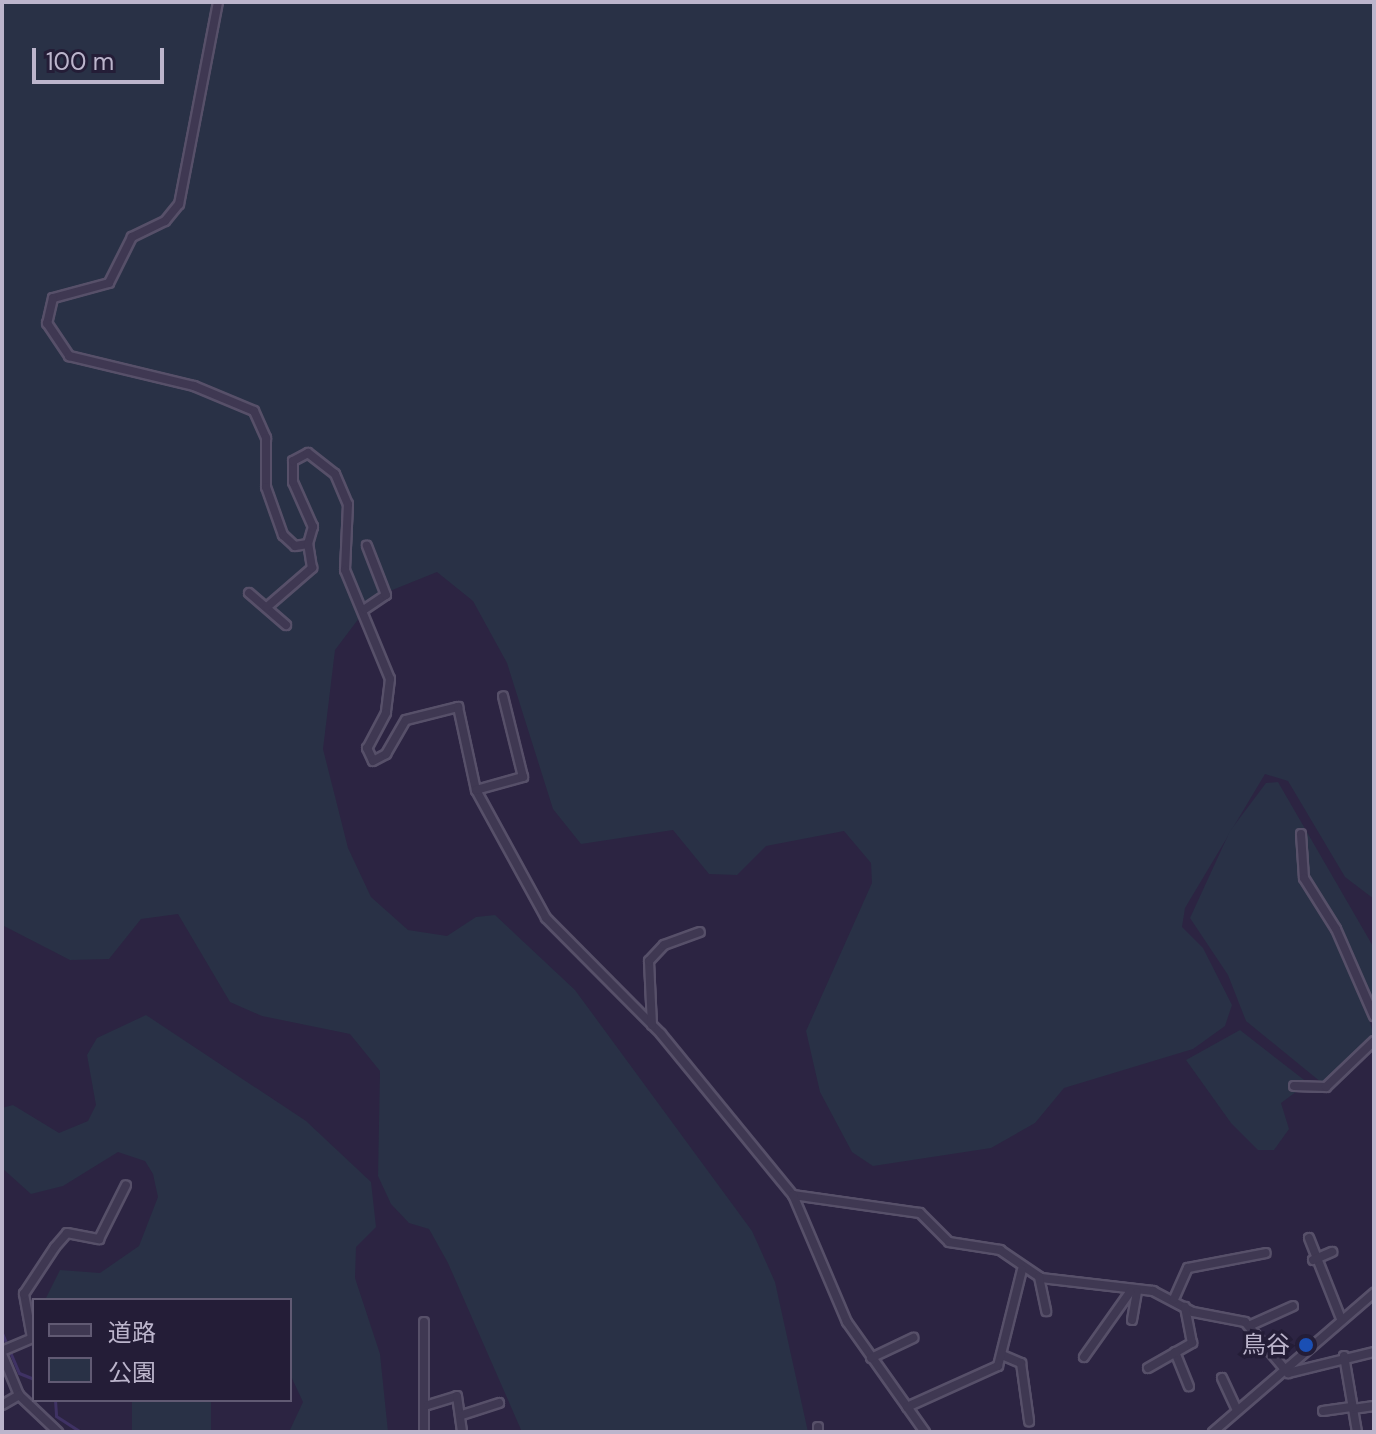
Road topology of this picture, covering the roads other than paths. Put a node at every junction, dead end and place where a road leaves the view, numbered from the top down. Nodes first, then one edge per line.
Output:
1 (218, 2) edge
2 (308, 544) junction
3 (367, 546) dead end
4 (249, 593) dead end
5 (267, 607) junction
6 (365, 609) junction
7 (286, 625) dead end
8 (503, 696) dead end
9 (476, 790) junction
10 (1301, 834) dead end
11 (700, 932) dead end
12 (1374, 1016) edge
13 (652, 1025) junction
14 (1374, 1041) edge
15 (1294, 1086) dead end
16 (126, 1185) dead end
17 (793, 1195) junction
18 (1309, 1238) dead end
19 (1332, 1252) dead end
20 (1266, 1253) dead end
21 (1313, 1260) junction
22 (1022, 1270) junction
23 (1039, 1277) junction
24 (1133, 1292) junction
25 (1374, 1293) edge
26 (1174, 1299) junction
27 (1293, 1306) dead end
28 (1185, 1307) junction
29 (1046, 1311) dead end
30 (1341, 1319) junction
31 (1132, 1320) dead end
32 (424, 1322) dead end
33 (1251, 1325) junction
34 (913, 1338) dead end
35 (2, 1352) edge
36 (1175, 1352) junction
37 (1374, 1352) edge
38 (1002, 1355) junction
39 (1344, 1356) junction
40 (1084, 1357) dead end
41 (871, 1358) junction
42 (1148, 1368) dead end
43 (1284, 1370) junction
44 (1222, 1378) dead end
45 (1189, 1386) dead end
46 (19, 1395) junction
47 (499, 1403) dead end
48 (2, 1405) edge
49 (428, 1405) junction
50 (1374, 1406) edge
51 (907, 1407) junction
52 (1353, 1408) junction
53 (1237, 1410) junction
54 (1323, 1411) dead end
55 (462, 1415) junction
56 (1029, 1421) dead end
57 (58, 1432) edge
58 (424, 1432) edge
59 (462, 1432) edge
60 (925, 1432) edge
61 (1213, 1432) edge
62 (1357, 1432) edge

1 - 2 street
2 - 5 street
2 - 6 street
3 - 6 street
4 - 5 street
5 - 7 street
6 - 9 street
8 - 9 street
9 - 13 street
10 - 12 street
11 - 13 street
13 - 17 street
14 - 15 street
16 - 35 street
17 - 22 street
17 - 41 street
18 - 21 street
19 - 21 street
20 - 26 street
21 - 30 street
22 - 23 street
22 - 38 street
23 - 24 street
23 - 29 street
24 - 26 street
24 - 31 street
24 - 40 street
25 - 30 street
26 - 28 street
27 - 33 street
28 - 33 street
28 - 36 street
30 - 43 street
32 - 49 street
33 - 43 street
34 - 41 street
35 - 46 street
36 - 42 street
36 - 45 street
37 - 39 street
38 - 51 street
38 - 56 street
39 - 43 street
39 - 52 street
41 - 51 street
43 - 53 street
44 - 53 street
46 - 48 street
46 - 57 street
47 - 55 street
49 - 55 street
49 - 58 street
50 - 52 street
51 - 60 street
52 - 54 street
52 - 62 street
53 - 61 street
55 - 59 street

